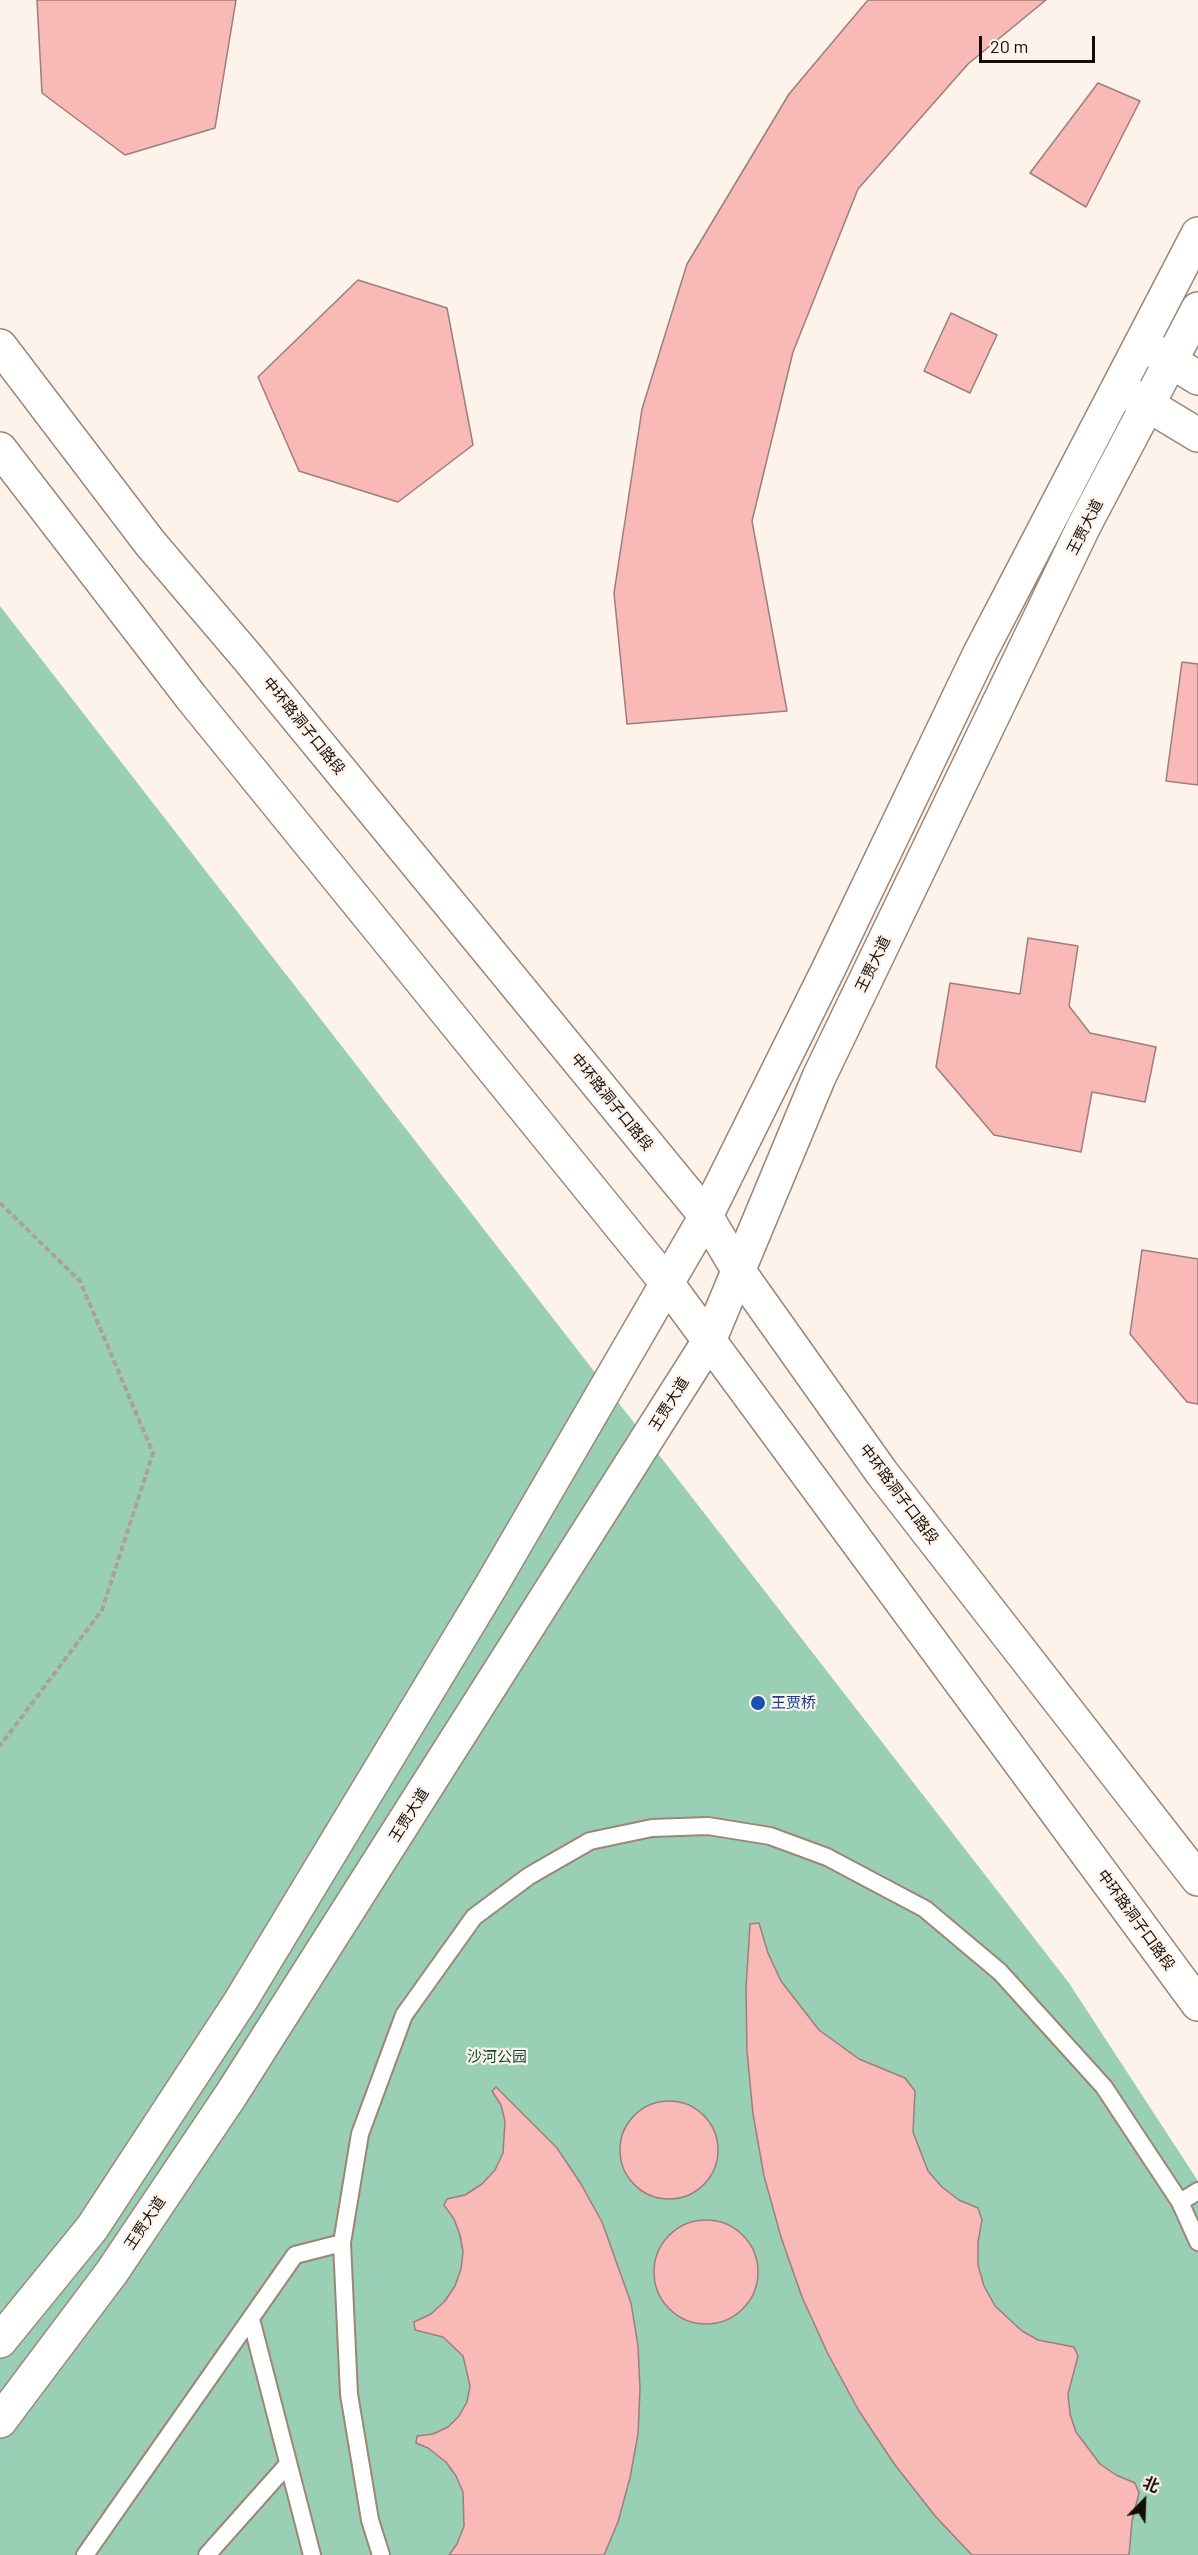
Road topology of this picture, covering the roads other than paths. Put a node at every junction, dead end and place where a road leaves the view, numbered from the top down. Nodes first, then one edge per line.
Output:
1 (1198, 234) edge
2 (1198, 309) edge
3 (1141, 343) junction
4 (0, 346) edge
5 (1170, 361) junction
6 (1198, 378) edge
7 (1118, 386) junction
8 (1148, 405) junction
9 (1198, 435) edge
10 (0, 449) edge
11 (706, 1216) junction
12 (740, 1273) junction
13 (666, 1282) junction
14 (709, 1341) junction
15 (1198, 1879) edge
16 (1198, 2004) edge
17 (1198, 2191) edge
18 (1180, 2202) junction
19 (1198, 2242) edge
20 (342, 2243) junction
21 (251, 2319) junction
22 (0, 2341) edge
23 (0, 2421) edge
24 (288, 2464) junction
25 (86, 2555) edge
26 (207, 2555) edge
27 (312, 2555) edge
28 (381, 2555) edge

1 - 3 main road
2 - 5 main road, 王贾大道
3 - 5 main road
3 - 7 main road
4 - 11 main road, 中环路洞子口路段
5 - 6 main road
5 - 8 main road, 王贾大道
7 - 8 main road
7 - 11 main road
8 - 9 main road
8 - 12 main road, 王贾大道
10 - 13 main road, 中环路洞子口路段
11 - 12 main road, 中环路洞子口路段
11 - 13 main road
12 - 14 main road, 王贾大道
12 - 15 main road, 中环路洞子口路段
13 - 14 main road, 中环路洞子口路段
13 - 22 main road
14 - 16 main road, 中环路洞子口路段
14 - 23 main road, 王贾大道
17 - 18 lane
18 - 19 lane
18 - 20 lane
20 - 21 lane
20 - 28 lane
21 - 24 lane
21 - 25 lane
24 - 26 lane
24 - 27 lane

